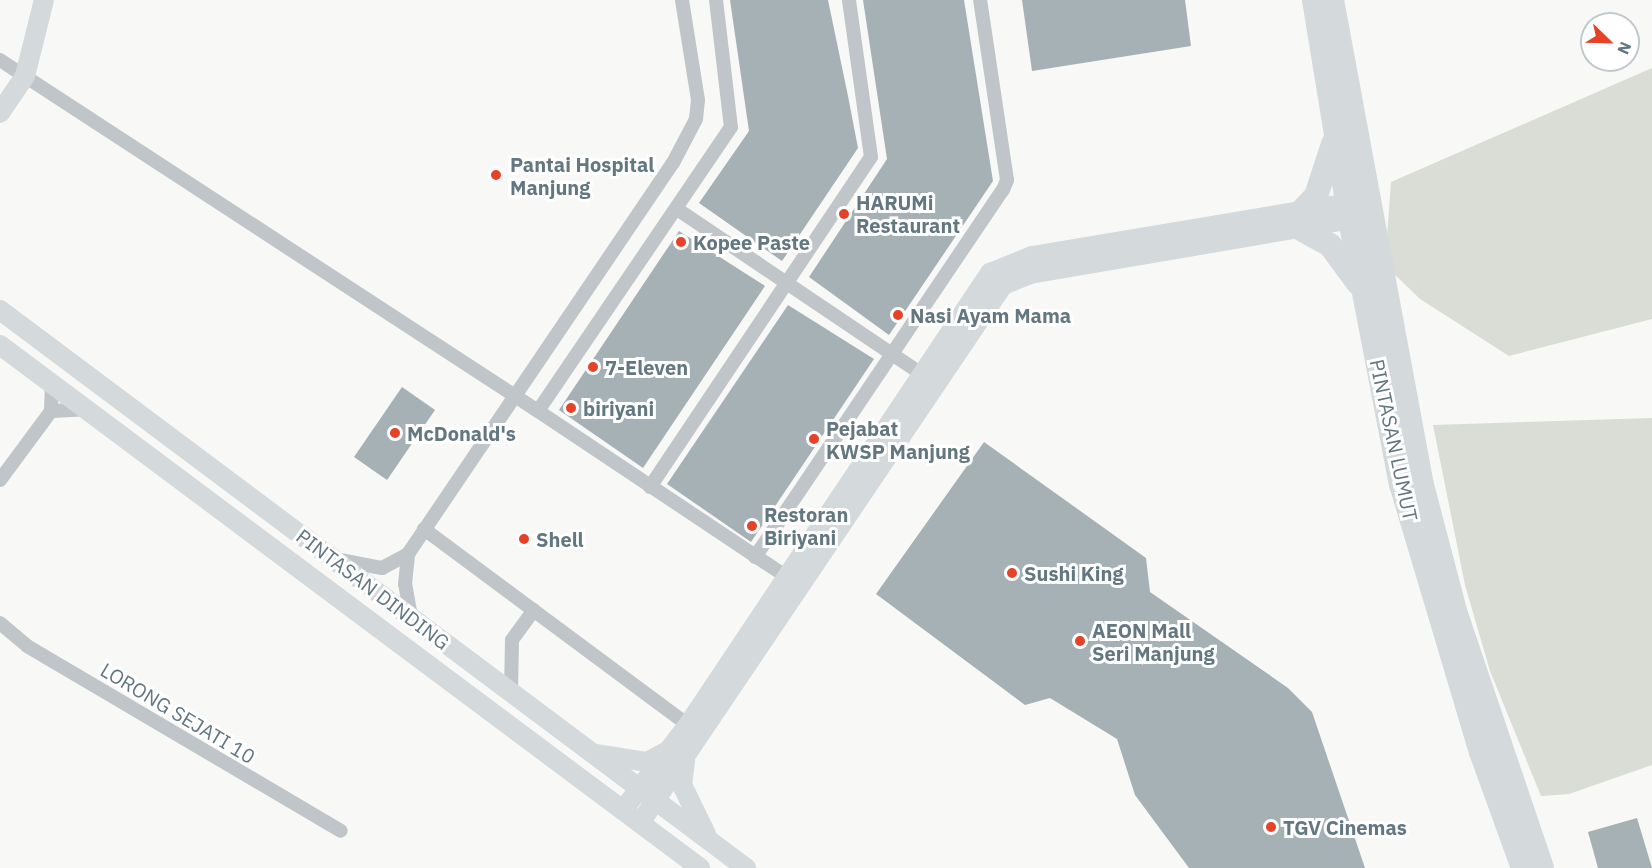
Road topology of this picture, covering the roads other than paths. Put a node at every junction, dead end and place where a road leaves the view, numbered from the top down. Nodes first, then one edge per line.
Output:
1 (44, 0) edge
2 (682, 0) edge
3 (716, 0) edge
4 (849, 0) edge
5 (980, 0) edge
6 (1314, 0) edge
7 (1332, 0) edge
8 (0, 60) edge
9 (25, 76) junction
10 (0, 113) edge
11 (1336, 131) junction
12 (677, 209) junction
13 (1358, 210) junction
14 (1300, 221) junction
15 (787, 281) junction
16 (1363, 290) junction
17 (0, 310) edge
18 (0, 345) edge
19 (892, 354) junction
20 (927, 378) junction
21 (52, 384) junction
22 (515, 396) junction
23 (86, 409) junction
24 (51, 411) junction
25 (538, 411) junction
26 (0, 480) edge
27 (650, 487) junction
28 (424, 529) junction
29 (408, 554) junction
30 (330, 556) junction
31 (755, 557) junction
32 (793, 581) junction
33 (534, 610) junction
34 (411, 617) junction
35 (0, 623) edge
36 (511, 692) junction
37 (695, 730) junction
38 (592, 753) junction
39 (679, 753) junction
40 (649, 795) junction
41 (623, 810) junction
42 (640, 823) junction
43 (341, 831) dead end
44 (711, 841) junction
45 (700, 868) edge
46 (746, 868) edge
47 (1523, 868) edge
48 (1542, 868) edge

1 - 9 main road
2 - 22 street
3 - 12 street
4 - 15 street
5 - 19 street
6 - 11 highway, PINTASAN LUMUT
7 - 13 highway, PINTASAN LUMUT
8 - 9 street
9 - 10 main road
9 - 22 street
11 - 13 highway, PINTASAN LUMUT
11 - 14 highway
12 - 15 street
12 - 25 street
13 - 14 main road
13 - 16 highway, PINTASAN LUMUT
13 - 48 highway, PINTASAN LUMUT
14 - 16 highway
14 - 20 main road
15 - 19 street
15 - 27 street
16 - 47 highway, PINTASAN LUMUT
17 - 30 main road, PINTASAN DINDING
18 - 21 main road, PINTASAN DINDING
19 - 20 street
19 - 31 street
20 - 32 main road
21 - 23 main road, PINTASAN DINDING
21 - 24 street
22 - 25 street
22 - 28 street
23 - 24 street
23 - 41 main road, PINTASAN DINDING
24 - 26 street
25 - 27 street
27 - 31 street
28 - 29 street
28 - 33 street
29 - 30 street
29 - 34 street
30 - 34 main road, PINTASAN DINDING
31 - 32 street
32 - 37 main road
33 - 36 street
33 - 37 street
34 - 36 main road, PINTASAN DINDING
35 - 43 street, LORONG SEJATI 10
36 - 38 main road, PINTASAN DINDING
37 - 39 main road
38 - 39 main road
38 - 40 main road, PINTASAN DINDING
39 - 40 main road
39 - 44 main road
40 - 41 main road
40 - 42 main road
40 - 44 main road, PINTASAN DINDING
41 - 42 main road, PINTASAN DINDING
42 - 45 main road, PINTASAN DINDING
44 - 46 main road, PINTASAN DINDING

